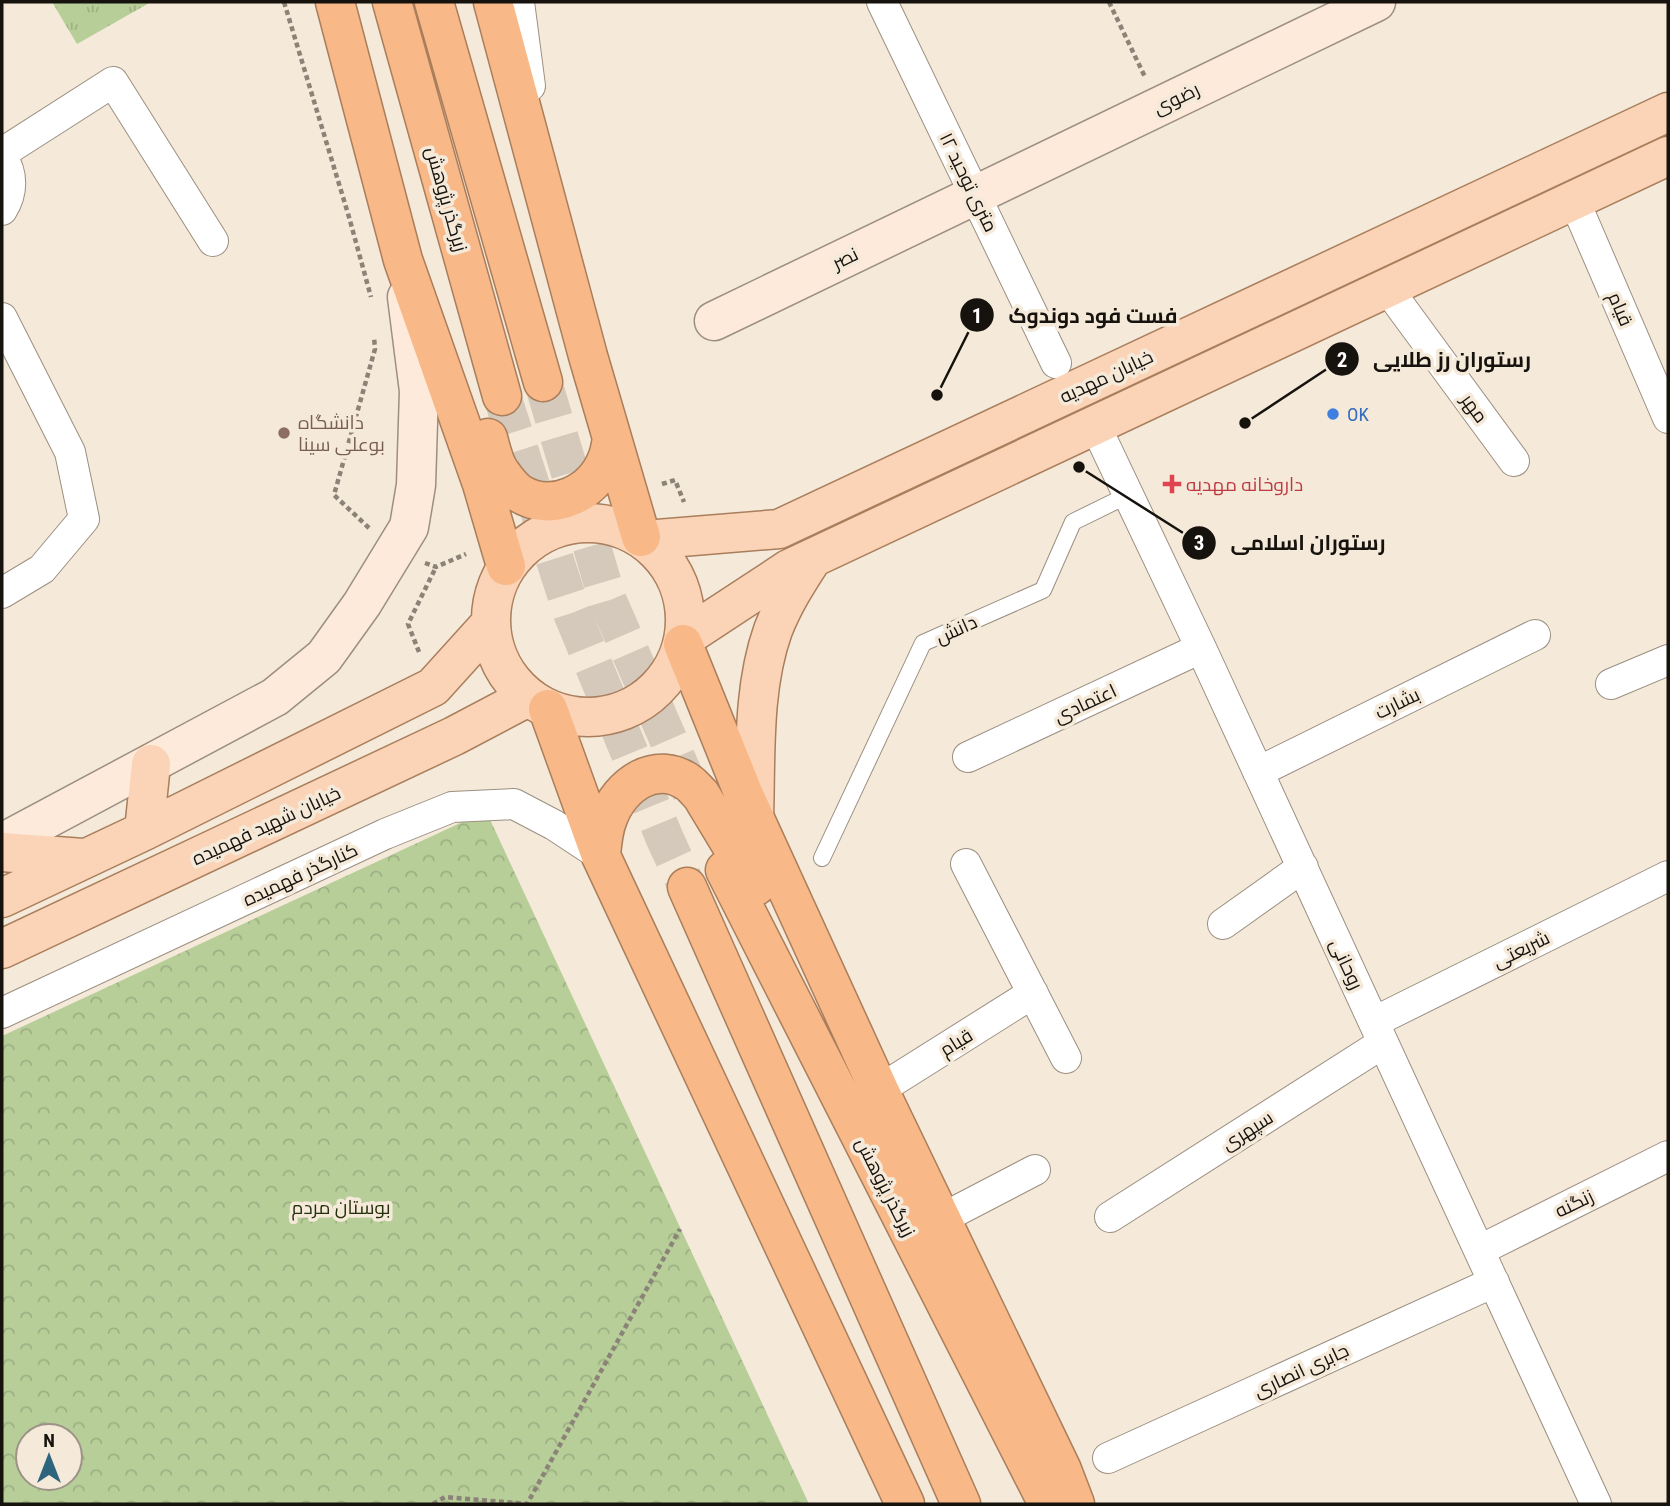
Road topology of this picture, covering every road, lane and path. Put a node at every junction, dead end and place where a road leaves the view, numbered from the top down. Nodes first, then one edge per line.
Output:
1 (335, 2) edge
2 (392, 2) edge
3 (434, 2) edge
4 (493, 2) edge
5 (519, 2) edge
6 (882, 2) edge
7 (1109, 2) edge
8 (1376, 2) edge
9 (1159, 106) junction
10 (1668, 112) edge
11 (2, 155) edge
12 (1668, 156) edge
13 (543, 187) junction
14 (975, 195) junction
15 (1574, 201) junction
16 (2, 210) edge
17 (213, 241) dead end
18 (403, 260) junction
19 (1387, 288) junction
20 (2, 318) edge
21 (714, 321) dead end
22 (431, 340) junction
23 (1056, 363) dead end
24 (543, 382) tunnel mouth
25 (502, 396) tunnel mouth
26 (1668, 418) edge
27 (1095, 425) junction
28 (612, 438) junction
29 (1514, 461) dead end
30 (1128, 495) junction
31 (643, 539) junction
32 (812, 558) junction
33 (506, 566) junction
34 (2, 593) edge
35 (490, 624) junction
36 (1535, 635) dead end
37 (684, 641) junction
38 (1201, 648) junction
39 (1668, 660) edge
40 (1611, 684) dead end
41 (538, 703) junction
42 (968, 757) dead end
43 (151, 764) junction
44 (1258, 772) junction
45 (754, 818) junction
46 (144, 831) junction
47 (2, 843) edge
48 (2, 852) edge
49 (601, 856) junction
50 (822, 858) dead end
51 (85, 859) junction
52 (966, 864) dead end
53 (1303, 867) junction
54 (725, 870) tunnel mouth
55 (1668, 876) edge
56 (687, 887) tunnel mouth
57 (2, 898) edge
58 (1223, 924) dead end
59 (2, 949) edge
60 (1033, 993) junction
61 (2, 1013) edge
62 (1379, 1032) junction
63 (853, 1034) junction
64 (1066, 1058) dead end
65 (879, 1090) junction
66 (1668, 1156) edge
67 (1035, 1170) dead end
68 (1110, 1217) dead end
69 (941, 1219) junction
70 (680, 1229) dead end
71 (1479, 1250) junction
72 (1494, 1282) junction
73 (1108, 1458) dead end
74 (433, 1504) edge
75 (905, 1504) edge
76 (961, 1504) edge
77 (1048, 1504) edge
78 (1075, 1504) edge
79 (1597, 1504) edge

1 - 18 highway
2 - 25 highway, زیرگذر پژوهش
3 - 24 highway
4 - 13 highway
5 - 13 street
6 - 14 street, ۱۲ متری توحید
7 - 9 path
8 - 9 street, رضوی
9 - 14 street, رضوی
10 - 31 main road, خیابان مهدیه
11 - 16 street
11 - 17 street
12 - 15 main road, خیابان مهدیه
13 - 28 highway
14 - 21 street, نصر
14 - 23 street, ۱۲ متری توحید
15 - 19 main road, خیابان مهدیه
15 - 26 street, قیام
18 - 22 highway
18 - 43 street
19 - 27 main road, خیابان مهدیه
19 - 29 street, مهر
20 - 34 street
22 - 28 highway
22 - 33 highway
27 - 30 street, روحانی
27 - 32 main road, خیابان مهدیه
28 - 31 highway
30 - 38 street, روحانی
30 - 50 lane, دانش
31 - 33 main road
31 - 37 main road
32 - 37 main road, خیابان مهدیه
32 - 45 main road
33 - 35 main road
35 - 41 main road
35 - 46 main road
36 - 44 street, بشارت
37 - 41 main road
37 - 45 highway
38 - 42 street, اعتمادی
38 - 44 street, روحانی
39 - 40 street
41 - 49 highway
41 - 59 main road, خیابان شهید فهمیده
43 - 46 main road
43 - 47 street
44 - 53 street, روحانی
45 - 63 highway
46 - 51 main road
48 - 51 main road
49 - 61 street, کنارگذر فهمیده
49 - 63 highway
49 - 75 highway
51 - 57 main road
52 - 60 street
53 - 58 street
53 - 62 street, روحانی
54 - 77 highway, زیرگذر پژوهش
55 - 62 street, شریعتی
56 - 76 highway
60 - 64 street
60 - 65 street, قیام
62 - 68 street, سپهری
62 - 71 street, روحانی
63 - 65 highway
65 - 69 highway
66 - 71 street, زنگنه
67 - 69 street
69 - 78 highway
70 - 74 path
71 - 72 street, روحانی
72 - 73 street, جابری انصاری
72 - 79 street, روحانی

